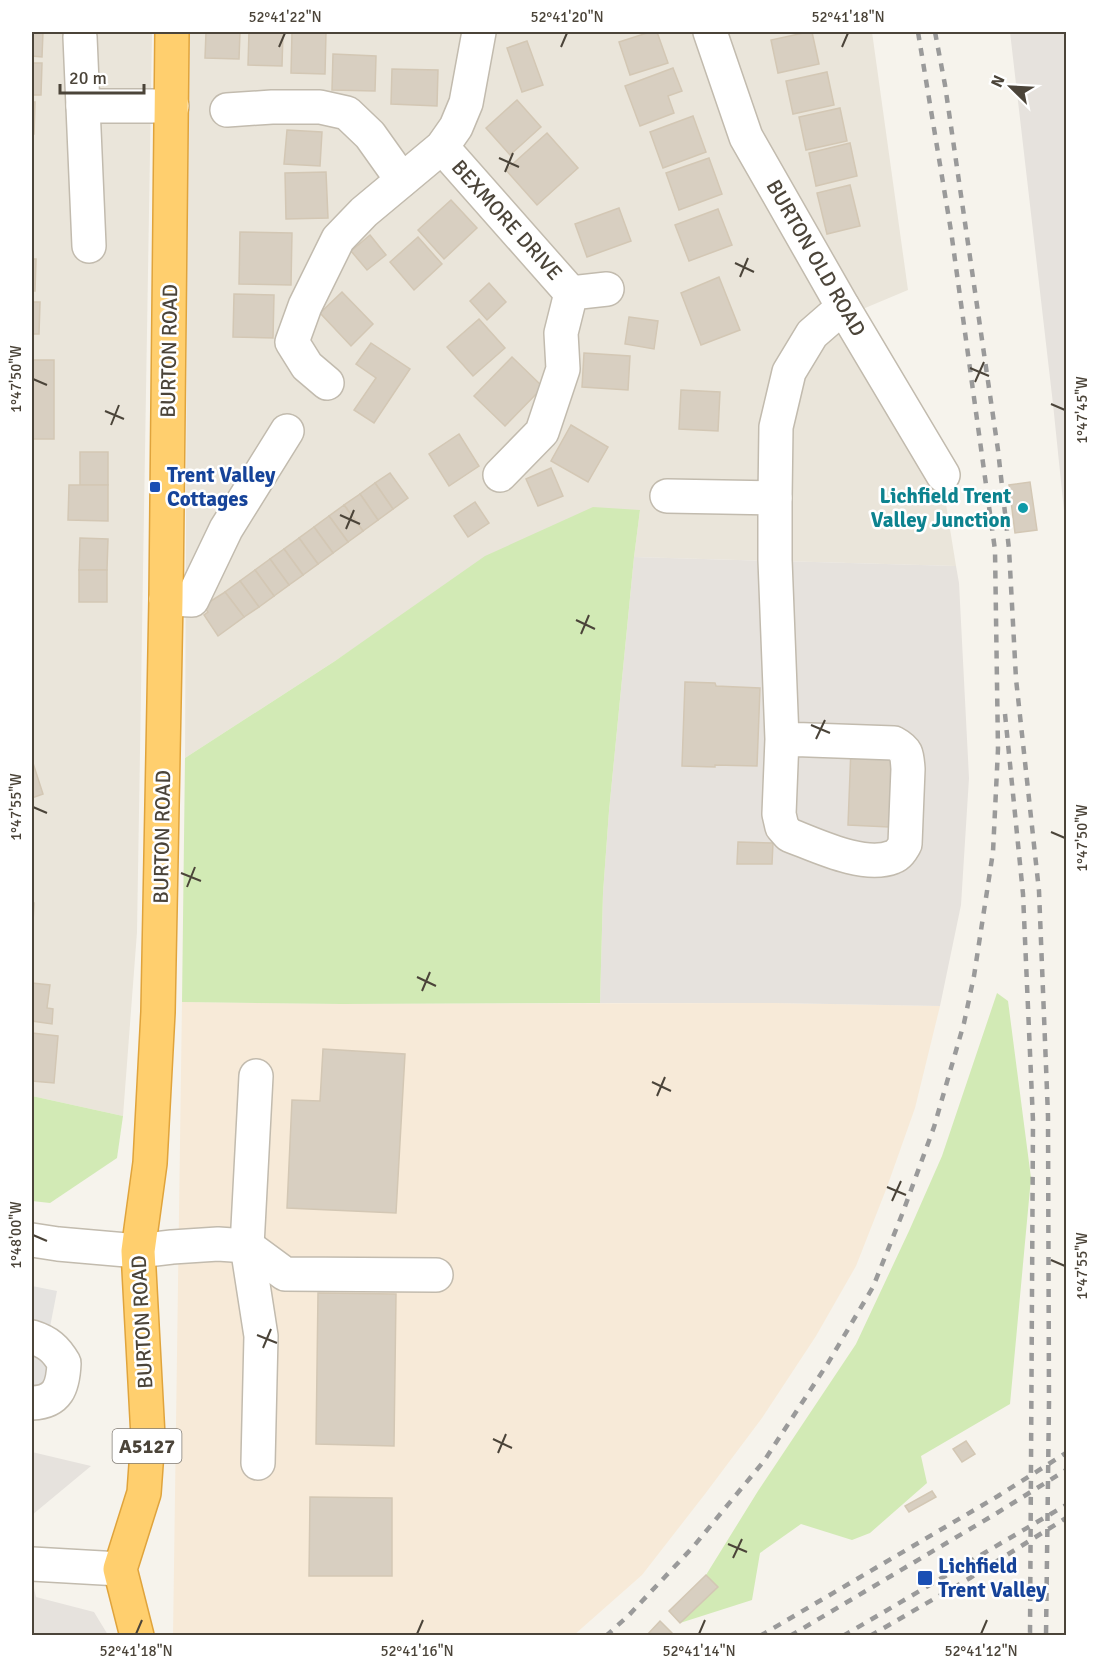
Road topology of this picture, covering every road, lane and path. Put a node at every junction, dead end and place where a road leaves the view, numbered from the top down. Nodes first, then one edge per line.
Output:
1 (172, 32) edge
2 (479, 32) edge
3 (710, 32) edge
4 (80, 37) dead end
5 (83, 106) junction
6 (172, 106) junction
7 (227, 110) dead end
8 (442, 147) junction
9 (402, 180) junction
10 (98, 234) dead end
11 (607, 290) dead end
12 (572, 293) junction
13 (843, 308) junction
14 (327, 383) dead end
15 (287, 431) dead end
16 (500, 475) dead end
17 (943, 475) dead end
18 (667, 496) dead end
19 (775, 498) junction
20 (166, 599) junction
21 (782, 739) junction
22 (256, 1076) dead end
23 (32, 1240) edge
24 (247, 1246) junction
25 (138, 1251) junction
26 (436, 1275) dead end
27 (32, 1337) edge
28 (32, 1403) edge
29 (258, 1463) dead end
30 (32, 1564) edge
31 (120, 1569) junction
32 (137, 1635) edge

1 - 6 highway, BURTON ROAD / A5127
2 - 8 street, BEXMORE DRIVE
3 - 13 street, BURTON OLD ROAD
4 - 5 street
5 - 6 street
5 - 10 street
6 - 20 highway, BURTON ROAD / A5127
7 - 9 street
8 - 9 street, BEXMORE DRIVE
8 - 12 street, BEXMORE DRIVE
9 - 14 street, BEXMORE DRIVE
11 - 12 street, BEXMORE DRIVE
12 - 16 street, BEXMORE DRIVE
13 - 17 street, BURTON OLD ROAD
13 - 19 street
15 - 20 street
18 - 19 street
19 - 21 street
20 - 25 highway, BURTON ROAD / A5127
21 - 21 street
22 - 24 street
23 - 25 street
24 - 25 street
24 - 26 street
24 - 29 street
25 - 31 highway, BURTON ROAD / A5127
27 - 28 street
30 - 31 street
31 - 32 highway

